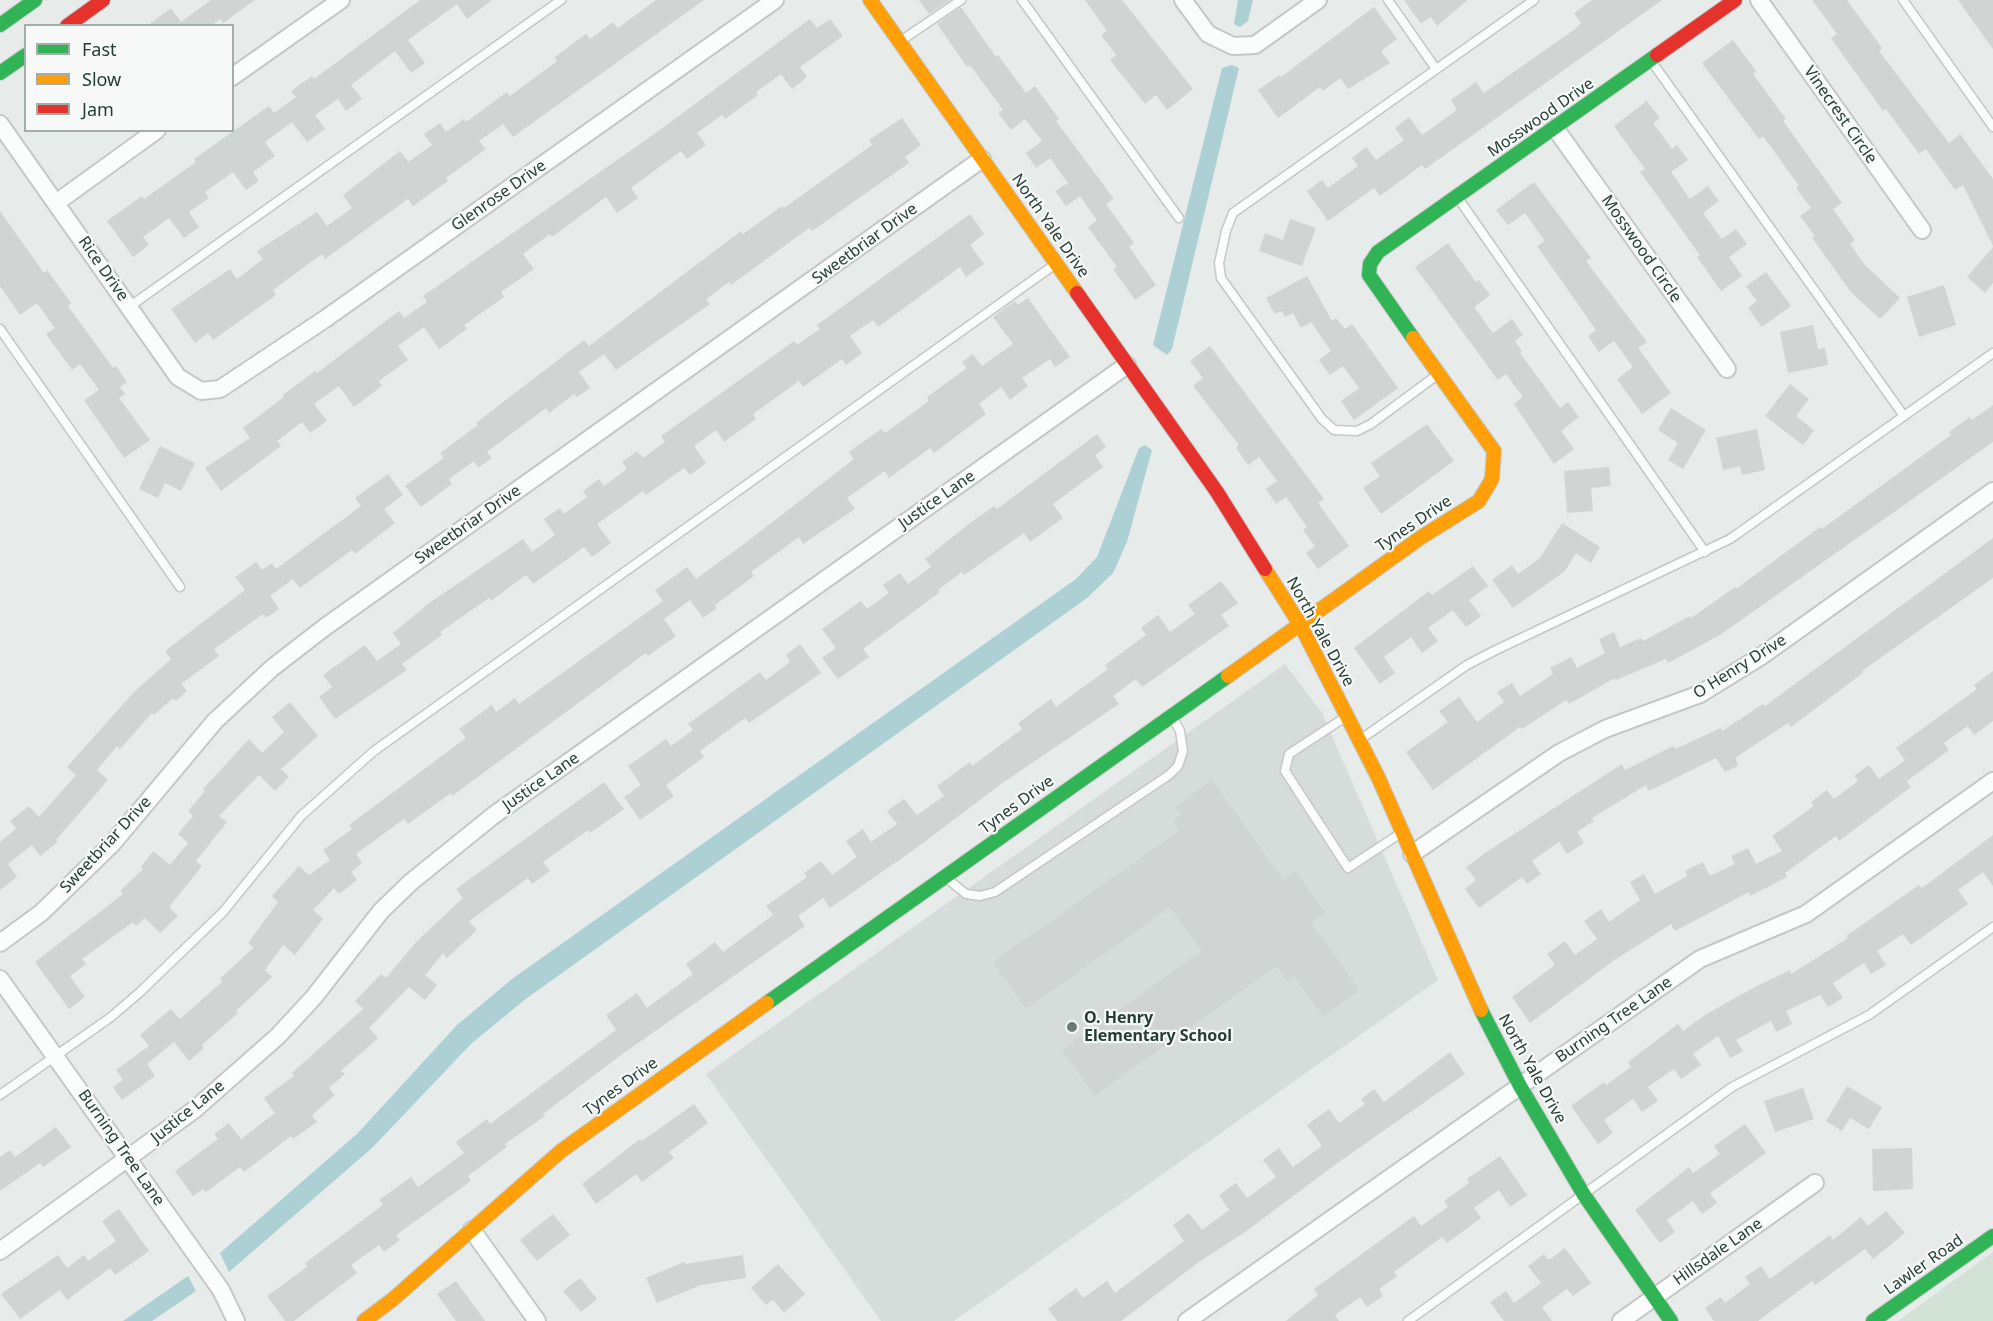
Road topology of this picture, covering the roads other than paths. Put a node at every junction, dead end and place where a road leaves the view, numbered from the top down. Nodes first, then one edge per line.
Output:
1 (35, 0) edge
2 (103, 0) edge
3 (341, 0) edge
4 (561, 0) edge
5 (775, 0) edge
6 (870, 0) edge
7 (961, 0) edge
8 (1022, 0) edge
9 (1183, 0) edge
10 (1318, 0) edge
11 (1388, 0) edge
12 (1534, 0) edge
13 (1735, 0) edge
14 (1759, 0) edge
15 (1903, 0) edge
16 (70, 24) edge
17 (0, 25) edge
18 (899, 42) junction
19 (24, 56) edge
20 (1651, 60) junction
21 (1436, 69) junction
22 (0, 73) edge
23 (234, 76) edge
24 (0, 124) edge
25 (1993, 127) edge
26 (1556, 128) junction
27 (154, 132) edge
28 (982, 159) junction
29 (1458, 197) junction
30 (56, 203) junction
31 (1179, 218) dead end
32 (1922, 230) dead end
33 (1056, 264) junction
34 (1370, 264) joint
35 (129, 307) junction
36 (0, 329) edge
37 (1993, 352) edge
38 (1127, 365) junction
39 (1727, 369) dead end
40 (1439, 373) junction
41 (220, 389) joint
42 (1904, 416) junction
43 (1993, 491) edge
44 (1705, 552) junction
45 (180, 587) dead end
46 (1301, 626) junction
47 (1171, 715) junction
48 (1347, 716) junction
49 (1359, 740) junction
50 (1993, 781) edge
51 (1402, 832) junction
52 (1412, 854) junction
53 (945, 877) junction
54 (1993, 927) edge
55 (0, 943) edge
56 (0, 979) edge
57 (55, 1056) junction
58 (1520, 1086) junction
59 (0, 1095) edge
60 (129, 1158) junction
61 (1815, 1183) dead end
62 (1584, 1195) junction
63 (472, 1230) junction
64 (1993, 1236) edge
65 (0, 1251) edge
66 (1654, 1298) junction
67 (236, 1321) edge
68 (364, 1321) edge
69 (537, 1321) edge
70 (1187, 1321) edge
71 (1408, 1321) edge
72 (1621, 1321) edge
73 (1671, 1321) edge
74 (1873, 1321) edge

1 - 17 street
2 - 16 street
3 - 23 street
4 - 35 lane
5 - 41 street, Glenrose Drive
6 - 18 street, North Yale Drive
7 - 18 lane
8 - 31 lane
9 - 10 street
11 - 21 lane
12 - 21 lane
13 - 20 street, Mosswood Drive
14 - 32 street, Vinecrest Circle
15 - 25 lane
18 - 28 street, North Yale Drive
19 - 22 street
20 - 26 street, Mosswood Drive
20 - 42 lane
21 - 40 lane
24 - 30 street, Rice Drive
26 - 29 street, Mosswood Drive
26 - 39 street, Mosswood Circle
27 - 30 street
28 - 33 street, North Yale Drive
28 - 55 street, Sweetbriar Drive
29 - 34 street, Mosswood Drive
29 - 44 lane
30 - 35 street, Rice Drive
33 - 38 street, North Yale Drive
33 - 57 lane
34 - 40 street, Tynes Drive
35 - 41 street, Rice Drive
36 - 45 lane
37 - 42 lane
38 - 46 street, North Yale Drive
38 - 60 street, Justice Lane
40 - 46 street, Tynes Drive
42 - 44 lane
43 - 52 street, O Henry Drive
44 - 49 lane
46 - 47 street, Tynes Drive
46 - 48 street, North Yale Drive
47 - 53 street, Tynes Drive
47 - 53 lane
48 - 49 street, North Yale Drive
48 - 51 lane
49 - 51 street, North Yale Drive
50 - 58 street, Burning Tree Lane
51 - 52 street, North Yale Drive
52 - 58 street, North Yale Drive
53 - 63 street, Tynes Drive
54 - 62 lane
56 - 57 street, Burning Tree Lane
57 - 59 lane
57 - 60 street, Burning Tree Lane
58 - 62 street, North Yale Drive
58 - 70 street, Burning Tree Lane
60 - 65 street, Justice Lane
60 - 67 street, Burning Tree Lane
61 - 66 street, Hillsdale Lane
62 - 66 street, North Yale Drive
62 - 71 lane
63 - 68 street, Tynes Drive
63 - 69 street
64 - 74 street, Lawler Road
66 - 72 street, Hillsdale Lane
66 - 73 street, North Yale Drive

